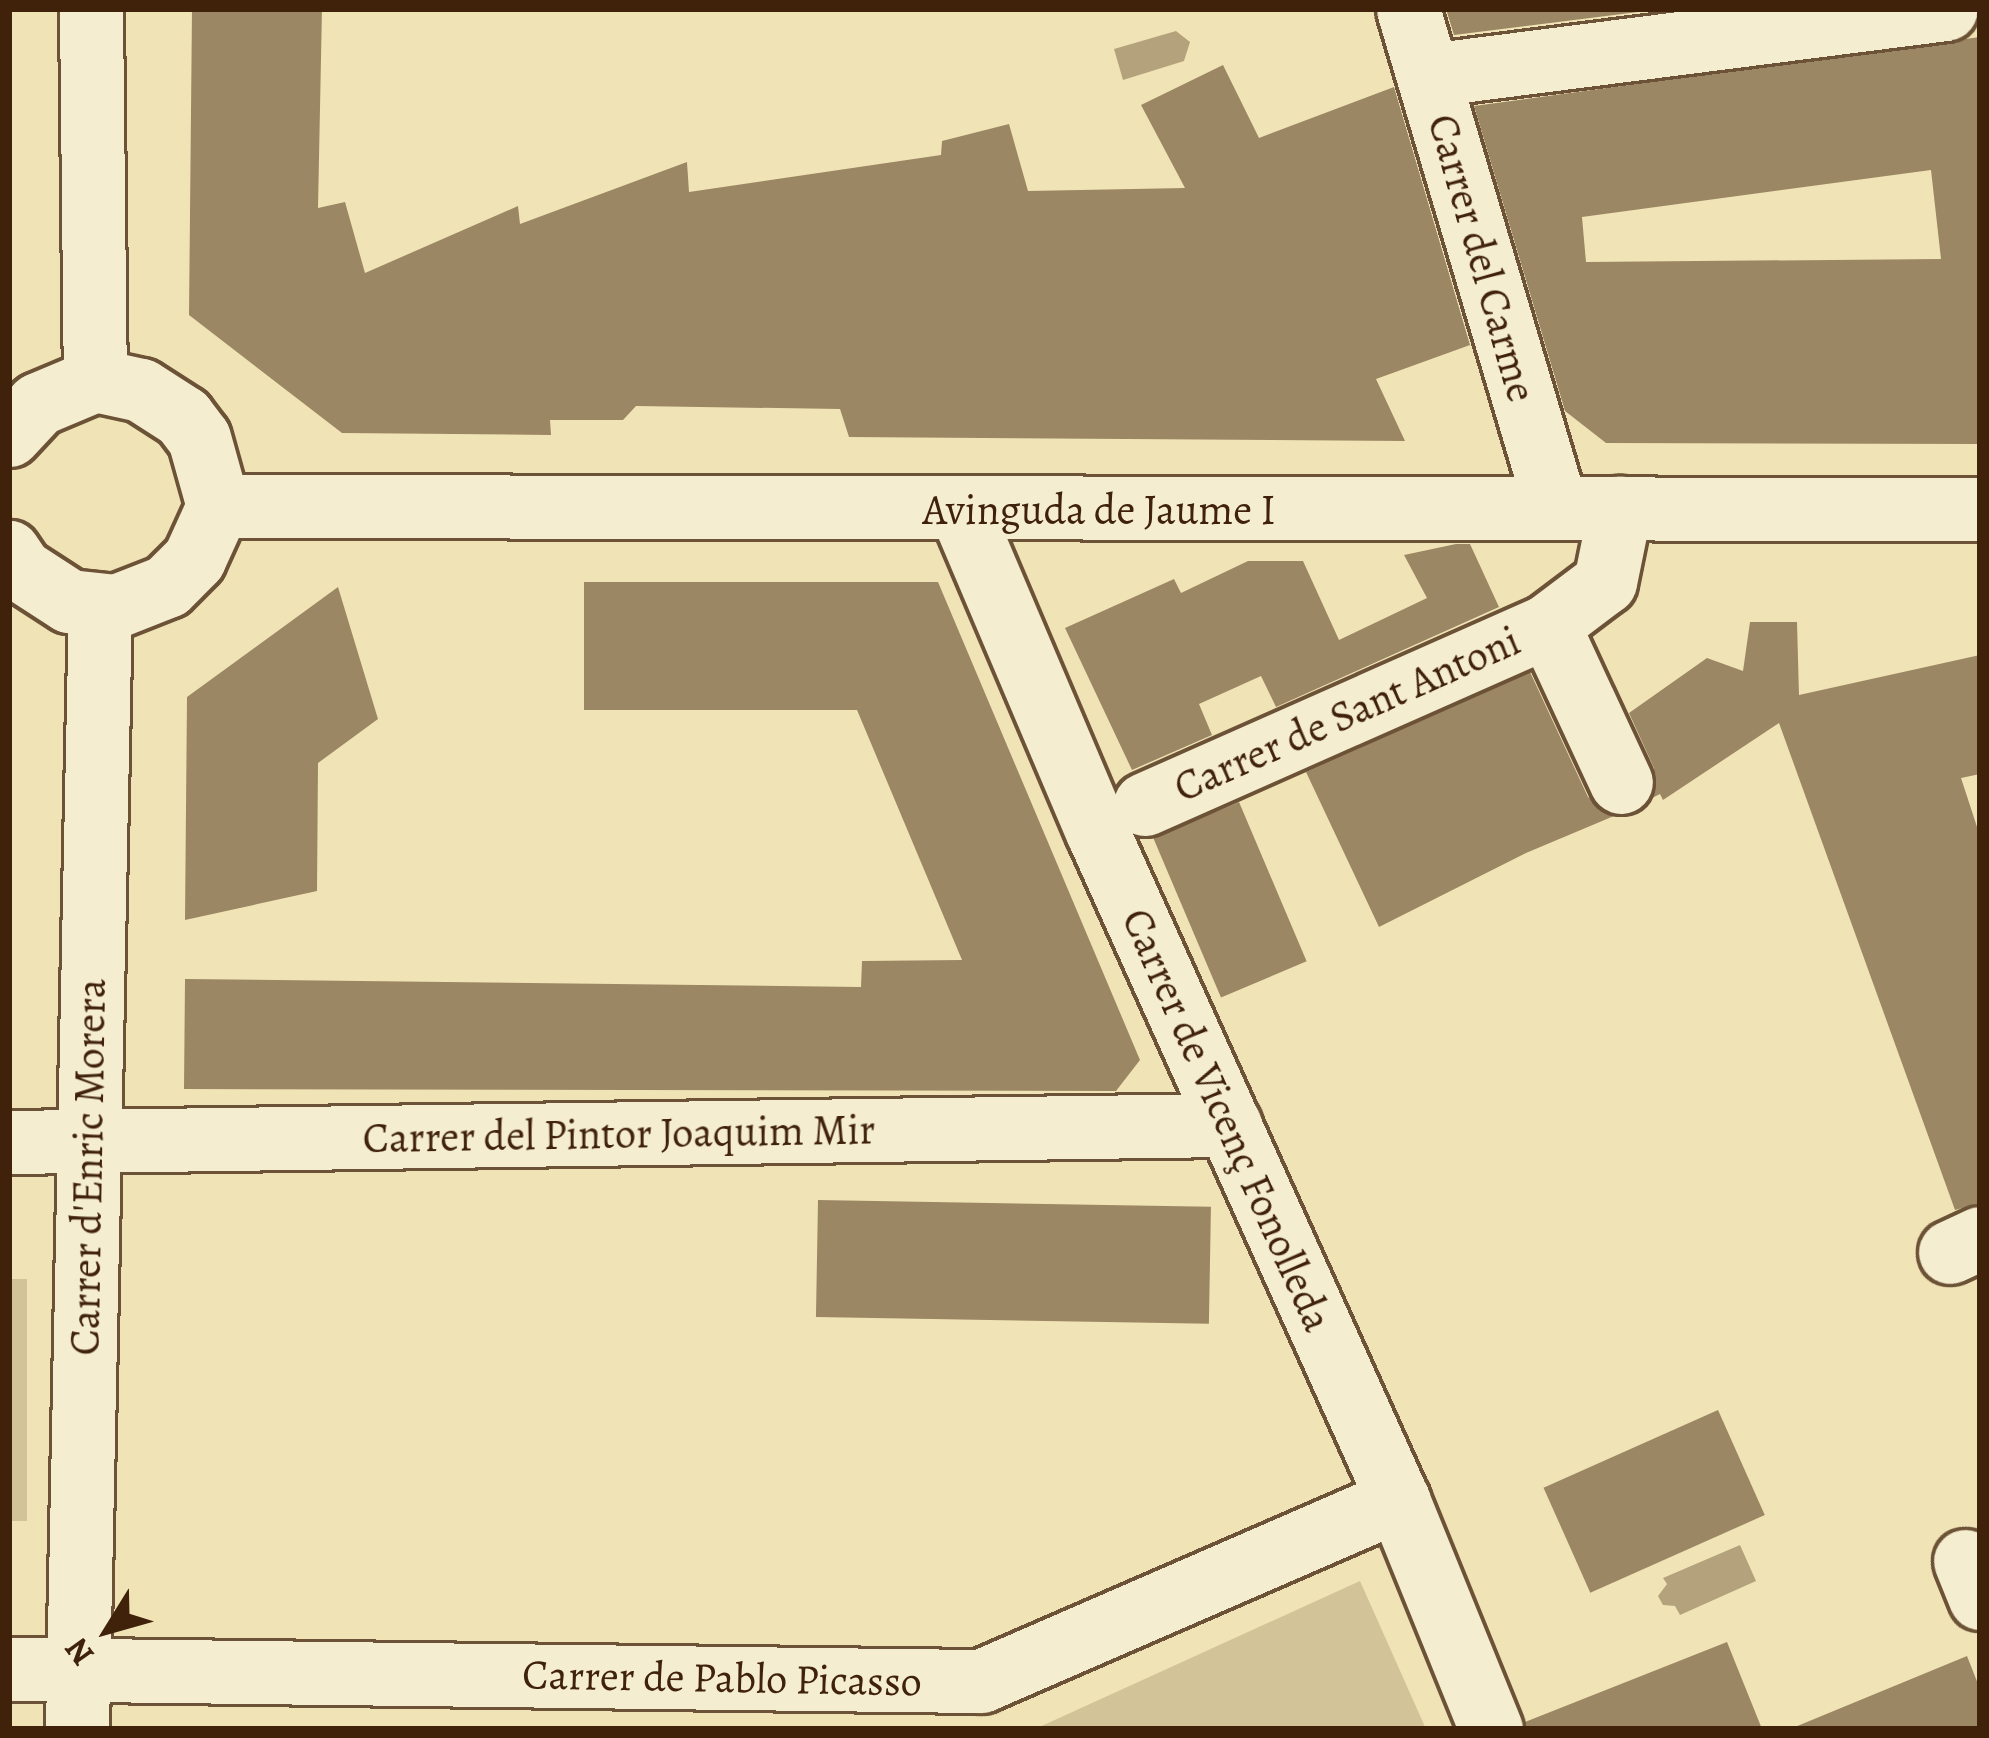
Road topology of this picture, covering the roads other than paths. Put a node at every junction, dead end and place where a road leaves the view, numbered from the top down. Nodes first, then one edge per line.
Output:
1 (91, 9) edge
2 (1408, 9) edge
3 (1946, 9) edge
4 (1429, 74) junction
5 (95, 380) junction
6 (9, 435) edge
7 (218, 506) junction
8 (1556, 508) junction
9 (1620, 508) junction
10 (1980, 509) edge
11 (961, 512) junction
12 (9, 552) edge
13 (100, 604) junction
14 (1548, 625) junction
15 (1621, 782) dead end
16 (1145, 804) dead end
17 (1230, 1125) junction
18 (9, 1142) edge
19 (88, 1143) junction
20 (1399, 1500) junction
21 (9, 1669) edge
22 (77, 1700) edge
23 (1490, 1729) edge

1 - 5 street
2 - 4 street, Carrer del Carme
3 - 4 street
4 - 8 street, Carrer del Carme
5 - 6 street
5 - 7 street
7 - 11 street, Avinguda de Jaume I
7 - 13 street
8 - 9 street, Avinguda de Jaume I
8 - 11 street, Avinguda de Jaume I
9 - 10 street, Avinguda de Jaume I
9 - 14 street, Carrer de Sant Antoni
11 - 17 street, Carrer de Vicenç Fonolleda
12 - 13 street
13 - 19 street, Carrer d'Enric Morera
14 - 15 street, Carrer de Sant Antoni
14 - 16 street, Carrer de Sant Antoni
17 - 19 street, Carrer del Pintor Joaquim Mir
17 - 20 street, Carrer de Vicenç Fonolleda
18 - 19 street, Carrer del Pintor Joaquim Mir
19 - 22 street, Carrer d'Enric Morera
20 - 22 street, Carrer de Pablo Picasso
20 - 23 street, Carrer de Vicenç Fonolleda
21 - 22 street, Carrer de Pablo Picasso

